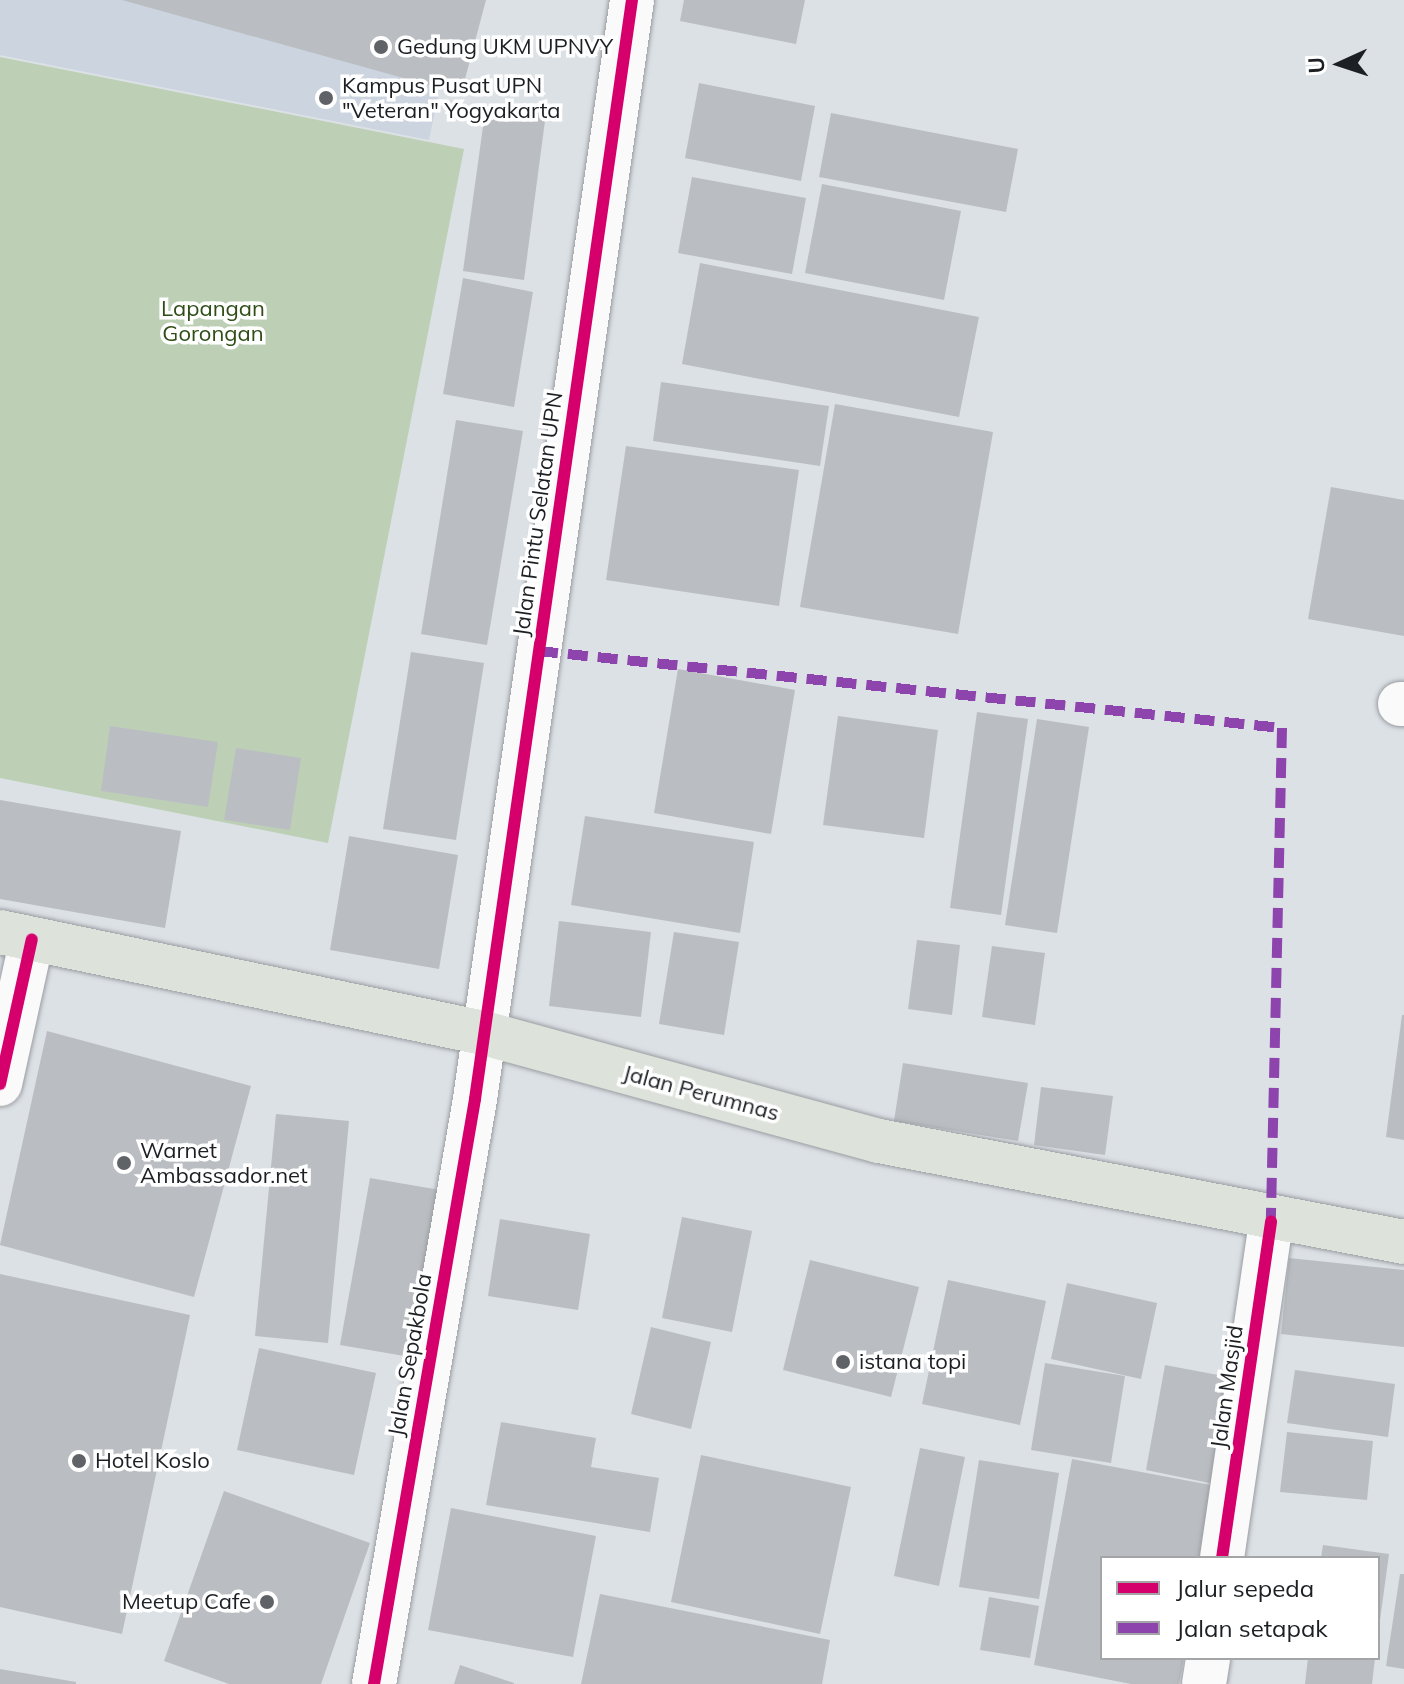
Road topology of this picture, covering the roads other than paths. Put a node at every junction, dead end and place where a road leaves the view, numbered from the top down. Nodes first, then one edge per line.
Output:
1 (632, 0) edge
2 (16, 935) edge
3 (484, 1033) junction
4 (0, 1084) edge
5 (1271, 1222) junction
6 (1404, 1242) edge
7 (1222, 1556) edge
8 (1208, 1660) edge
9 (374, 1684) edge
10 (1204, 1684) edge

1 - 3 street, Jalan Pintu Selatan UPN
2 - 3 main road, Jalan Perumnas
2 - 4 street
3 - 5 main road, Jalan Perumnas
3 - 9 street, Jalan Sepakbola
5 - 6 main road, Jalan Perumnas
5 - 7 street, Jalan Masjid
8 - 10 street

